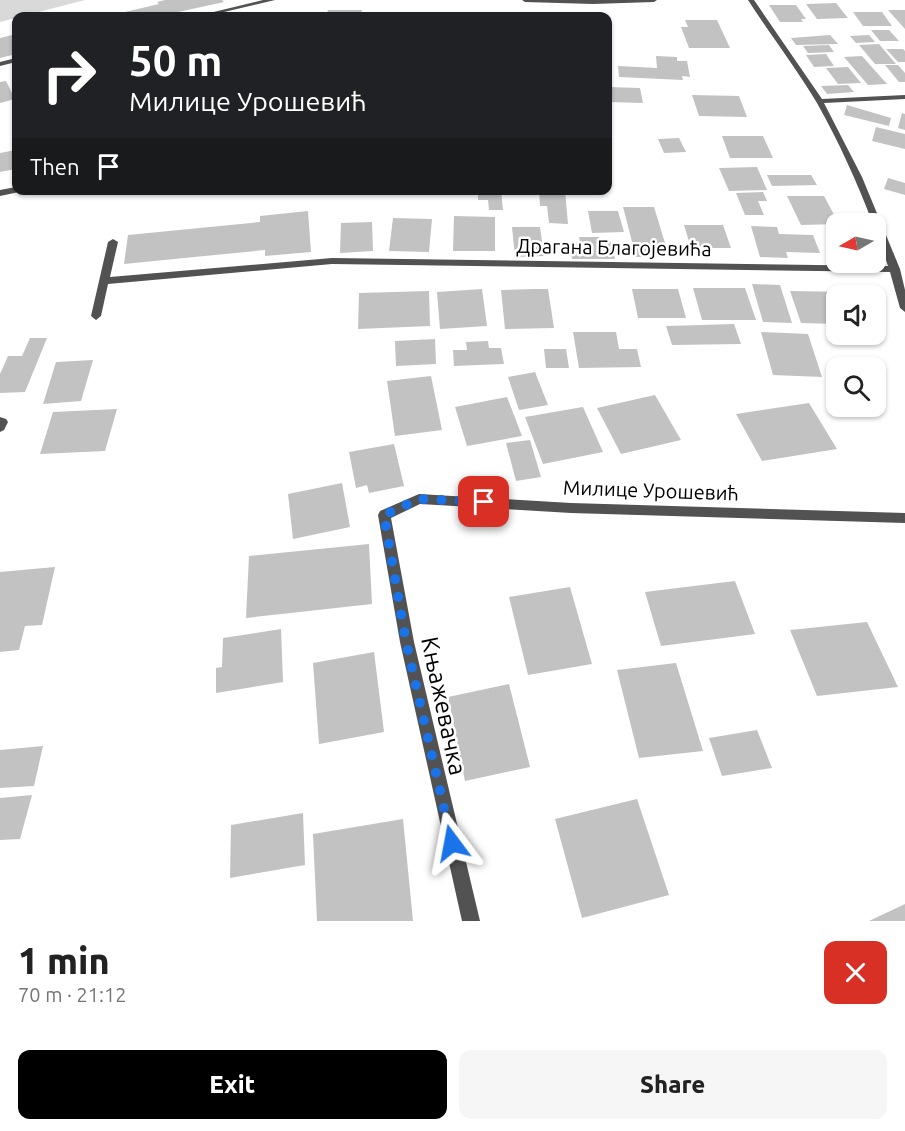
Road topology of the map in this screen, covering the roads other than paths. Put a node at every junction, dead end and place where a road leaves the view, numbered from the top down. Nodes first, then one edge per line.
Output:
1 (272, 0) edge
2 (525, 0) edge
3 (654, 0) edge
4 (751, 0) edge
5 (228, 12) edge
6 (905, 97) edge
7 (819, 100) junction
8 (113, 242) dead end
9 (895, 269) junction
10 (104, 281) junction
11 (905, 308) edge
12 (96, 316) dead end
13 (0, 422) edge
14 (0, 427) edge
15 (398, 507) joint
16 (905, 518) edge
17 (471, 921) edge

1 - 5 street
2 - 3 street
4 - 7 street
6 - 7 street
7 - 9 street
8 - 10 street
9 - 10 street, Драгана Благојевића
9 - 11 street
10 - 12 street
13 - 14 street
15 - 16 street, Милице Урошевић
15 - 17 street, Књажевачка

